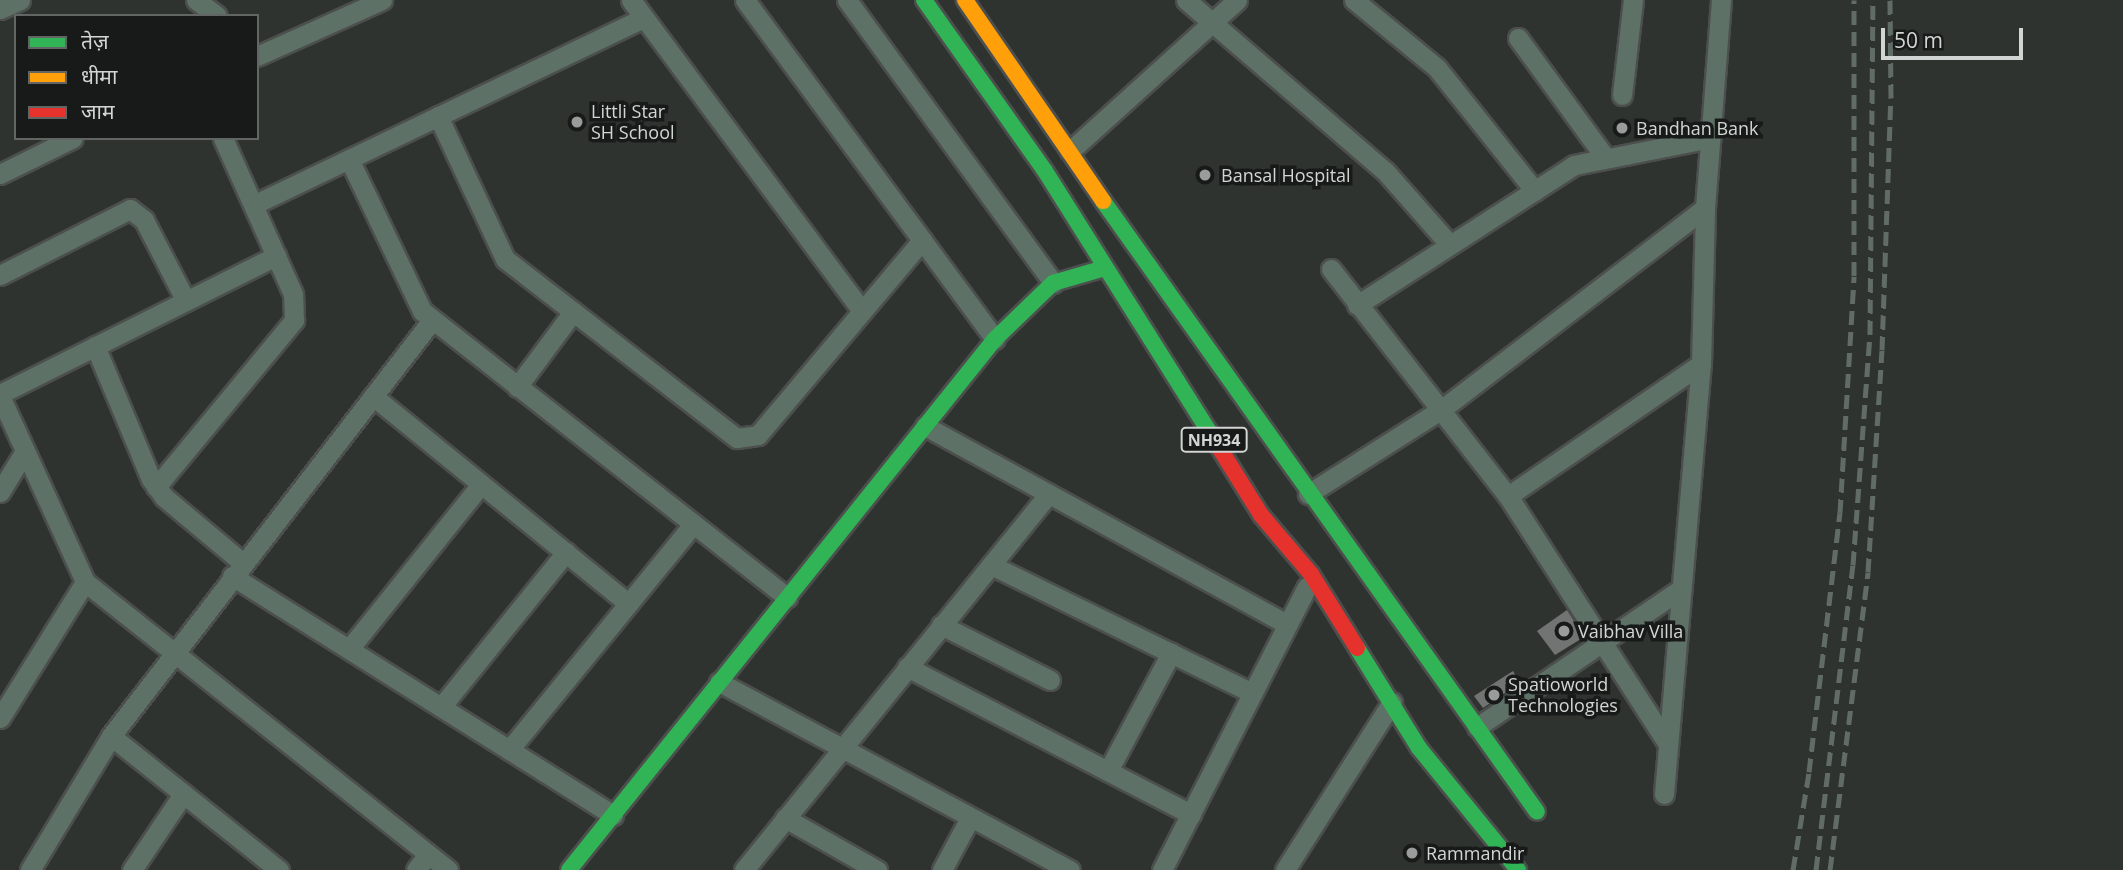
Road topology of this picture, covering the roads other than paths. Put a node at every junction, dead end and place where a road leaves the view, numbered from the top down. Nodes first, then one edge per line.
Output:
1 (20, 0) edge
2 (196, 0) edge
3 (382, 0) edge
4 (631, 0) edge
5 (745, 0) edge
6 (847, 0) edge
7 (923, 0) edge
8 (1186, 0) edge
9 (1237, 0) edge
10 (1354, 0) edge
11 (1721, 0) edge
12 (968, 1) edge
13 (1628, 1) edge
14 (0, 9) edge
15 (214, 14) edge
16 (644, 18) junction
17 (1215, 25) junction
18 (1518, 38) dead end
19 (259, 54) edge
20 (1622, 95) dead end
21 (439, 116) junction
22 (1710, 138) junction
23 (69, 140) edge
24 (224, 140) edge
25 (1070, 150) junction
26 (1604, 156) junction
27 (349, 159) junction
28 (0, 174) edge
29 (1535, 191) junction
30 (253, 205) junction
31 (1706, 208) junction
32 (922, 240) junction
33 (1450, 246) junction
34 (276, 257) junction
35 (1105, 268) junction
36 (1331, 269) dead end
37 (0, 275) edge
38 (1053, 283) junction
39 (186, 301) junction
40 (1357, 305) junction
41 (862, 311) junction
42 (573, 312) junction
43 (432, 320) junction
44 (995, 339) junction
45 (96, 346) junction
46 (1701, 364) junction
47 (516, 387) junction
48 (0, 395) edge
49 (373, 396) junction
50 (1442, 409) junction
51 (925, 426) junction
52 (25, 451) junction
53 (481, 484) junction
54 (156, 486) junction
55 (0, 492) edge
56 (1049, 494) junction
57 (1308, 494) junction
58 (1508, 496) junction
59 (693, 524) junction
60 (566, 552) junction
61 (991, 565) junction
62 (238, 569) junction
63 (85, 582) junction
64 (1307, 587) dead end
65 (1678, 591) junction
66 (787, 597) junction
67 (628, 603) junction
68 (1287, 624) junction
69 (941, 625) junction
70 (1603, 643) junction
71 (349, 649) junction
72 (175, 651) junction
73 (1171, 653) junction
74 (906, 667) junction
75 (1050, 680) dead end
76 (719, 682) junction
77 (1252, 693) junction
78 (1392, 702) junction
79 (441, 707) junction
80 (0, 718) edge
81 (1477, 727) junction
82 (111, 737) junction
83 (1668, 744) junction
84 (841, 746) junction
85 (509, 750) junction
86 (1108, 771) junction
87 (183, 794) junction
88 (1664, 794) dead end
89 (1537, 812) dead end
90 (1191, 814) junction
91 (613, 815) junction
92 (785, 818) junction
93 (970, 818) junction
94 (428, 854) junction
95 (1295, 867) edge
96 (30, 870) edge
97 (132, 870) edge
98 (279, 870) edge
99 (416, 870) edge
100 (448, 870) edge
101 (569, 870) edge
102 (744, 870) edge
103 (877, 870) edge
104 (942, 870) edge
105 (1070, 870) edge
106 (1162, 870) edge
107 (1518, 870) edge

1 - 14 street
2 - 15 street
3 - 19 street
4 - 16 street
5 - 32 street
6 - 38 street
7 - 35 main road, NH934
8 - 17 street
9 - 17 street
10 - 29 street
11 - 22 street
12 - 25 main road
13 - 20 street
16 - 21 street
16 - 41 street
17 - 25 street
17 - 33 street
18 - 26 street
21 - 27 street
21 - 42 street
22 - 26 street
22 - 31 street
23 - 28 street
24 - 30 street
25 - 57 main road
26 - 29 street
27 - 30 street
27 - 43 street
29 - 33 street
30 - 34 street
31 - 46 street
31 - 50 street
32 - 41 street
32 - 44 street
33 - 40 street
34 - 39 street
34 - 54 street
35 - 38 main road
35 - 78 main road, NH934
36 - 40 street
37 - 39 street
38 - 44 main road
39 - 45 street
40 - 50 street
41 - 42 street
42 - 47 street
43 - 47 street
43 - 49 street
44 - 51 main road
45 - 48 street
45 - 54 street
46 - 58 street
46 - 65 street
47 - 59 street
48 - 52 street
49 - 53 street
49 - 62 street
50 - 57 street
50 - 58 street
51 - 56 street
51 - 66 main road
52 - 55 street
52 - 63 street
53 - 60 street
53 - 71 street
54 - 62 street
56 - 61 street
56 - 68 street
57 - 81 main road
58 - 70 street
59 - 66 street
59 - 67 street
60 - 67 street
60 - 79 street
61 - 69 street
61 - 73 street
62 - 71 street
62 - 72 street
63 - 72 street
63 - 80 street
64 - 68 street
65 - 70 street
65 - 83 street
66 - 76 main road
67 - 85 street
68 - 77 street
69 - 74 street
69 - 75 street
70 - 81 street
70 - 83 street
71 - 79 street
72 - 82 street
72 - 94 street
73 - 77 street
73 - 86 street
74 - 84 street
74 - 86 street
76 - 84 street
76 - 91 main road
77 - 90 street
78 - 95 street
78 - 107 main road, NH934
79 - 85 street
81 - 89 main road
82 - 87 street
82 - 96 street
83 - 88 street
84 - 92 street
84 - 93 street
85 - 91 street
86 - 90 street
87 - 97 street
87 - 98 street
90 - 106 street
91 - 101 main road
92 - 102 street
92 - 103 street
93 - 104 street
93 - 105 street
94 - 99 street
94 - 100 street

